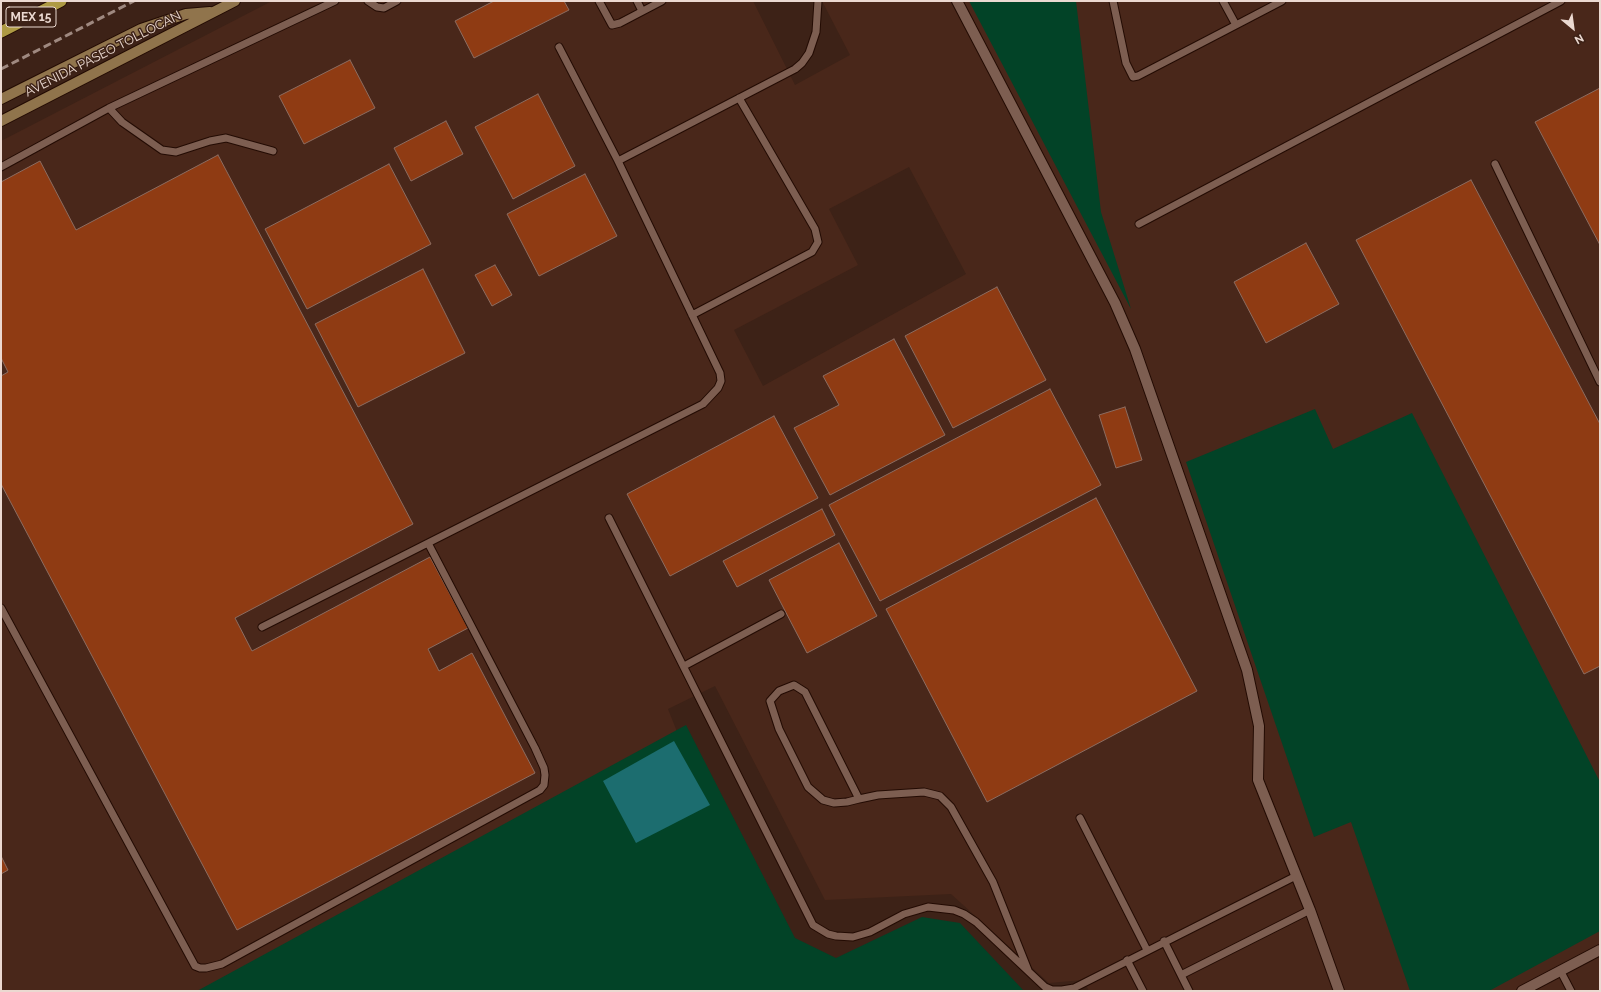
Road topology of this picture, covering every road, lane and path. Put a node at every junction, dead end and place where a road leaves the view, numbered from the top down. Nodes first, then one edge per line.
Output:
1 (61, 1) edge
2 (235, 1) edge
3 (335, 1) edge
4 (368, 1) edge
5 (397, 1) edge
6 (599, 1) edge
7 (637, 1) edge
8 (662, 1) edge
9 (818, 1) edge
10 (957, 1) edge
11 (1113, 1) edge
12 (1223, 1) edge
13 (1282, 1) edge
14 (1561, 1) edge
15 (216, 11) junction
16 (642, 11) junction
17 (1236, 25) junction
18 (1, 32) edge
19 (558, 47) dead end
20 (739, 98) junction
21 (1, 99) edge
22 (109, 108) junction
23 (1, 121) edge
24 (273, 151) dead end
25 (618, 161) junction
26 (1495, 164) dead end
27 (1, 167) edge
28 (1139, 224) dead end
29 (692, 316) junction
30 (1600, 382) edge
31 (609, 518) dead end
32 (428, 544) junction
33 (1, 608) edge
34 (781, 614) dead end
35 (262, 627) dead end
36 (684, 666) junction
37 (859, 799) junction
38 (1080, 818) dead end
39 (1296, 876) junction
40 (1310, 910) junction
41 (1164, 941) junction
42 (1147, 950) junction
43 (1600, 950) edge
44 (1127, 960) junction
45 (1560, 970) junction
46 (1030, 974) junction
47 (1181, 975) junction
48 (1143, 991) edge
49 (1189, 991) edge
50 (1339, 991) edge
51 (1522, 991) edge
52 (1571, 991) edge

1 - 18 highway, MEX 15
2 - 15 main road, AVENIDA PASEO TOLLOCAN
3 - 22 lane
4 - 5 lane
6 - 16 lane
7 - 16 lane
8 - 16 lane
9 - 20 lane
10 - 39 street
11 - 17 lane
12 - 17 lane
13 - 17 lane
14 - 28 lane
15 - 21 main road, AVENIDA PASEO TOLLOCAN
15 - 23 main road, AVENIDA PASEO TOLLOCAN
19 - 25 lane
20 - 25 lane
20 - 29 lane
22 - 24 lane
22 - 27 lane
25 - 29 lane
26 - 30 lane
29 - 32 lane
31 - 36 lane
32 - 33 lane
32 - 35 lane
34 - 36 lane
36 - 46 lane
37 - 37 lane
37 - 46 lane
38 - 42 lane
39 - 40 street
39 - 41 lane
40 - 47 lane
40 - 50 street
41 - 42 lane
41 - 47 lane
42 - 44 lane
43 - 45 street
44 - 46 lane
44 - 48 lane
45 - 51 street
45 - 52 lane
47 - 49 lane

